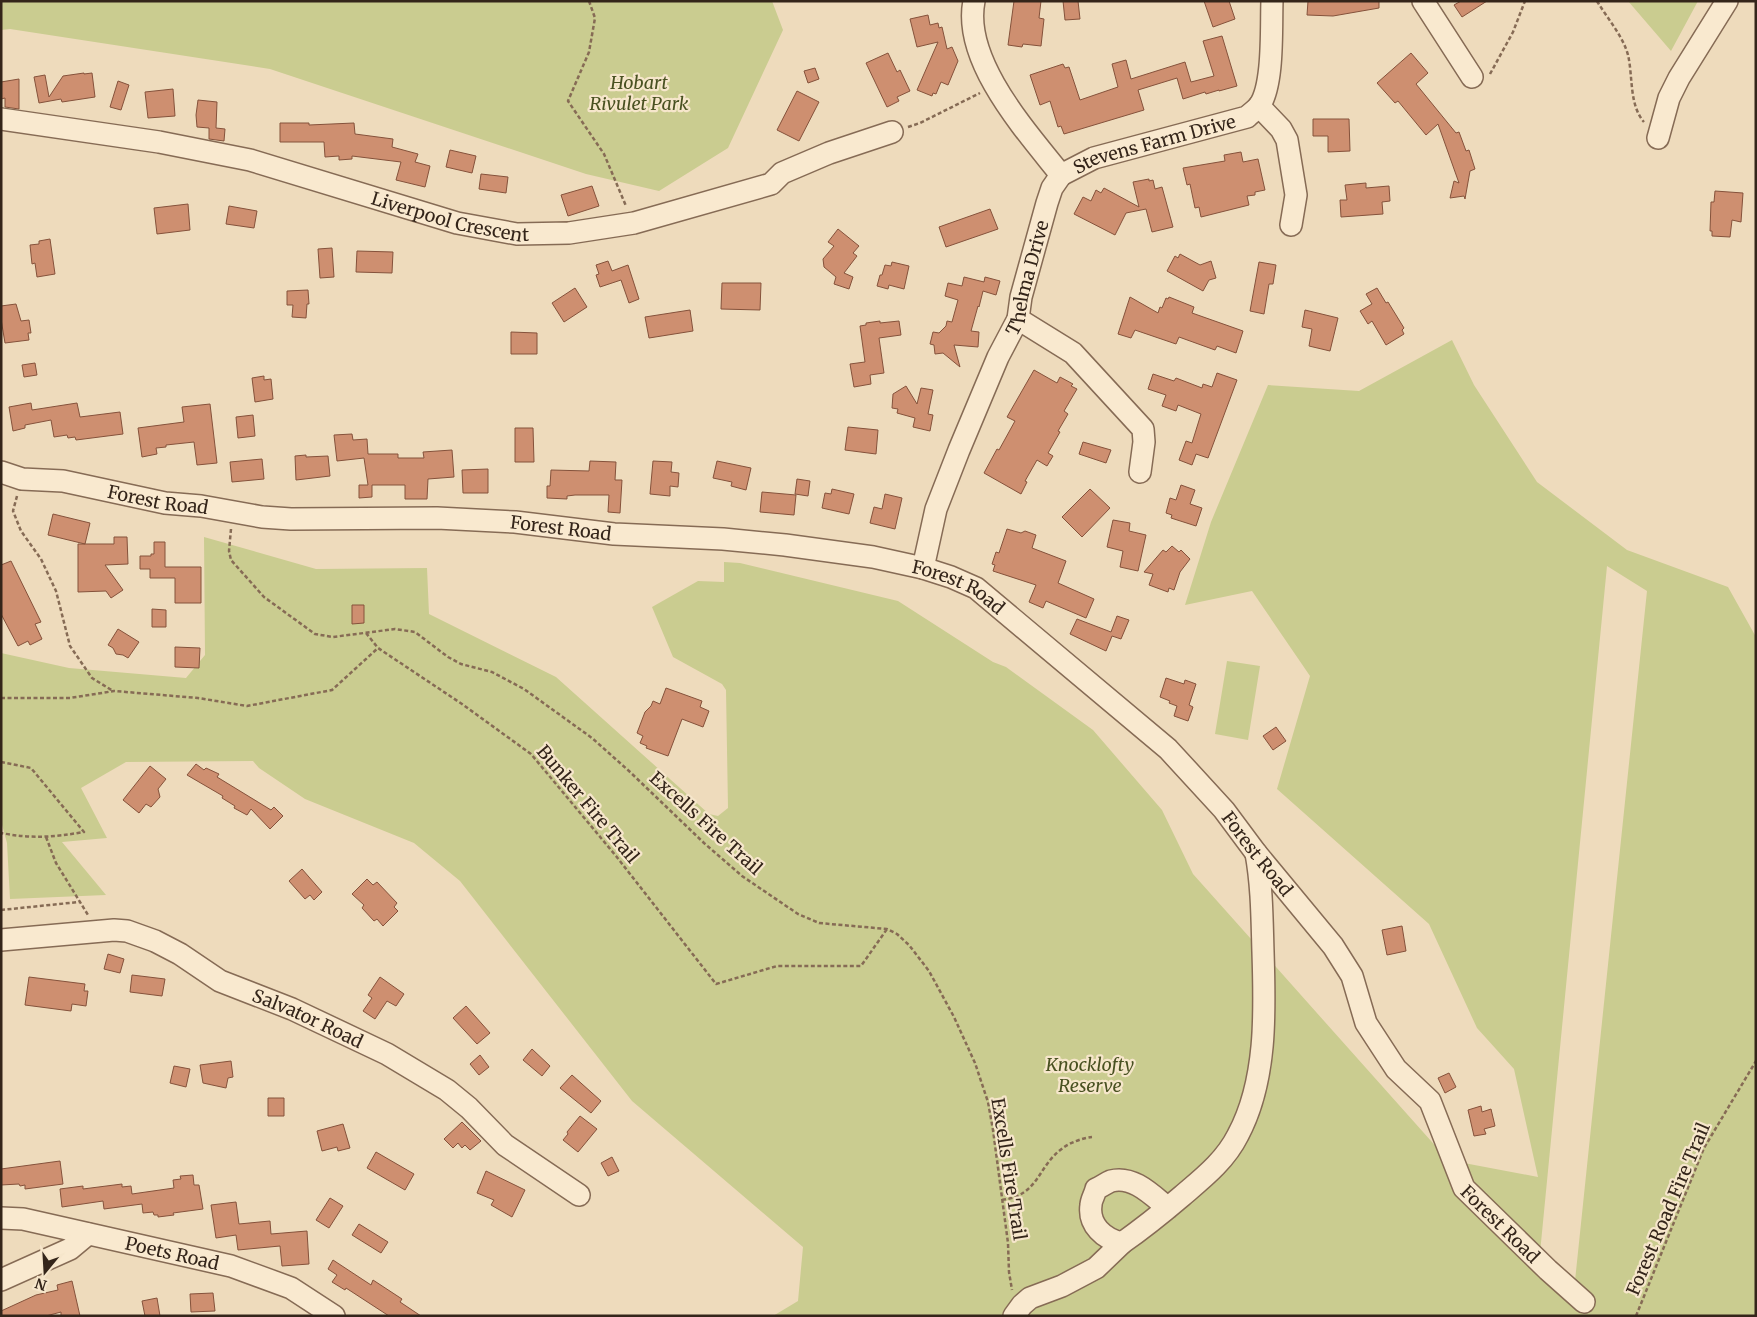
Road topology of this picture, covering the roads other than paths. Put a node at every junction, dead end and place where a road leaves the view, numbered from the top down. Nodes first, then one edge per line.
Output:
1 (974, 1) edge
2 (1272, 1) edge
3 (1423, 1) edge
4 (1727, 1) edge
5 (1472, 77) road end
6 (1259, 106) junction
7 (1, 119) edge
8 (892, 132) road end
9 (1658, 138) road end
10 (1061, 175) junction
11 (1291, 225) dead end
12 (1018, 319) junction
13 (1, 472) edge
14 (1140, 472) dead end
15 (923, 568) junction
16 (1256, 853) junction
17 (1, 940) edge
18 (579, 1194) dead end
19 (1168, 1208) junction
20 (1, 1218) edge
21 (88, 1234) junction
22 (1122, 1243) junction
23 (1, 1280) edge
24 (1584, 1302) dead end
25 (334, 1316) edge
26 (1014, 1316) edge

1 - 10 street
2 - 6 street
3 - 5 street
4 - 9 street
6 - 10 street, Stevens Farm Drive
6 - 11 street
7 - 8 street, Liverpool Crescent
10 - 12 street, Thelma Drive
12 - 14 street
12 - 15 street, Thelma Drive
13 - 15 street, Forest Road
15 - 16 street, Forest Road
16 - 19 street
16 - 24 street, Forest Road
17 - 18 street, Salvator Road
19 - 22 street
19 - 22 street
20 - 21 street, Poets Road
21 - 23 street
21 - 25 street, Poets Road
22 - 26 street

